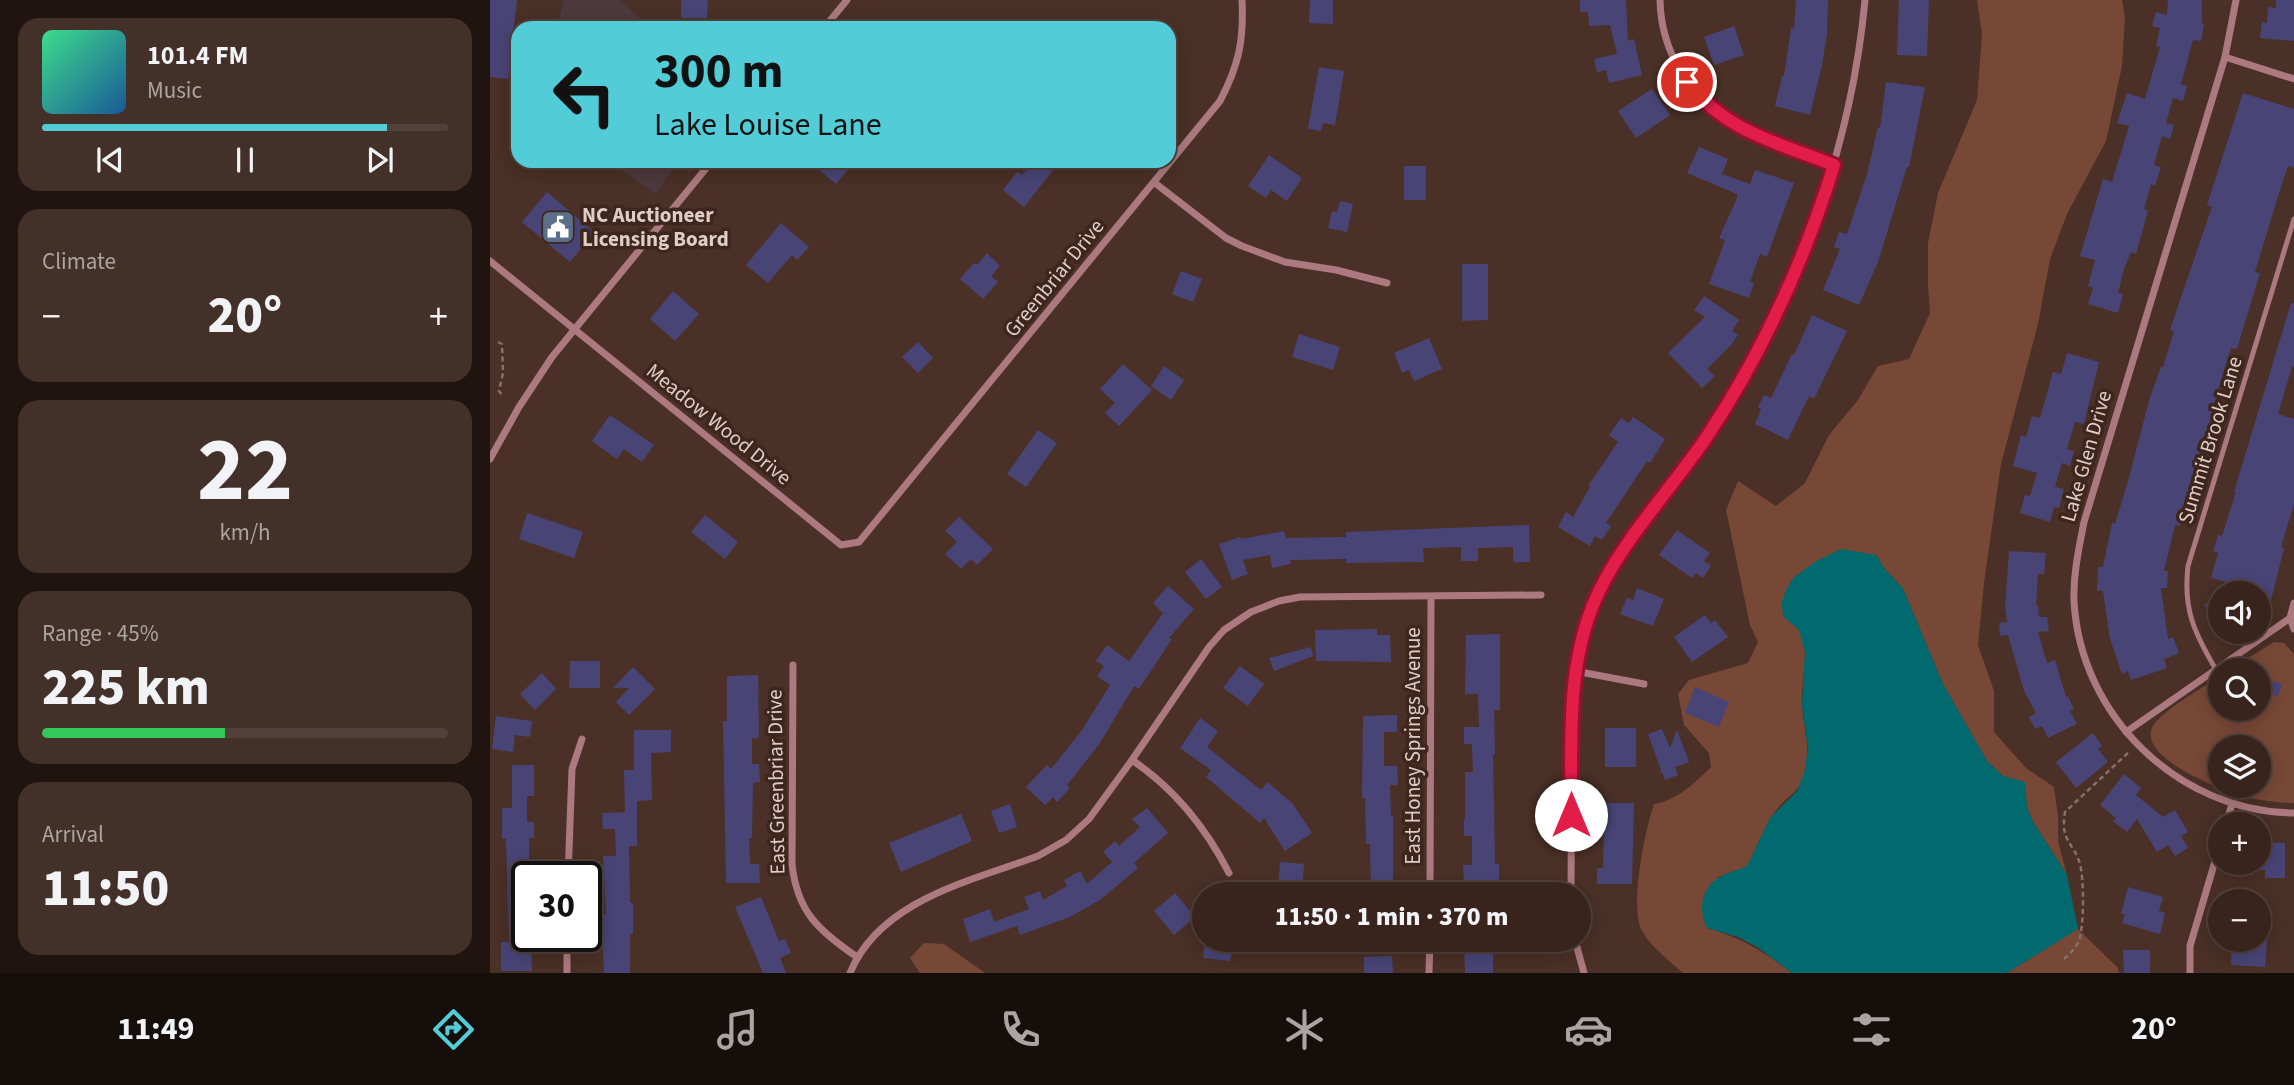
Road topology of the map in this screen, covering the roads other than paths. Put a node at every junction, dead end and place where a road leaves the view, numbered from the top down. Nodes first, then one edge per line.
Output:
1 (847, 0) edge
2 (1241, 0) edge
3 (1660, 0) edge
4 (1865, 0) edge
5 (2236, 0) edge
6 (830, 21) edge
7 (2225, 57) junction
8 (2294, 79) edge
9 (1176, 157) edge
10 (1834, 165) junction
11 (706, 168) edge
12 (1167, 168) edge
13 (1155, 183) junction
14 (2294, 219) edge
15 (490, 261) edge
16 (1387, 283) dead end
17 (575, 331) junction
18 (490, 459) edge
19 (841, 545) joint
20 (1541, 595) dead end
21 (1431, 597) junction
22 (2294, 603) edge
23 (2290, 618) junction
24 (2294, 629) edge
25 (2211, 658) edge
26 (2231, 658) edge
27 (793, 665) dead end
28 (1575, 671) junction
29 (2208, 674) edge
30 (1644, 684) dead end
31 (2126, 732) junction
32 (582, 739) dead end
33 (1132, 760) junction
34 (2232, 804) junction
35 (2230, 812) edge
36 (2294, 813) edge
37 (569, 861) edge
38 (1229, 873) dead end
39 (2211, 875) edge
40 (1430, 882) edge
41 (1571, 882) edge
42 (567, 952) edge
43 (1430, 952) edge
44 (1578, 952) edge
45 (857, 957) junction
46 (567, 973) edge
47 (850, 973) edge
48 (1429, 973) edge
49 (1584, 973) edge
50 (2190, 973) edge

1 - 6 street
2 - 9 street, Greenbriar Drive
3 - 10 street
4 - 10 street
5 - 7 street, Lake Glen Drive
7 - 8 street
7 - 31 street, Lake Glen Drive
10 - 28 street
11 - 17 street
12 - 13 street, Greenbriar Drive
13 - 16 street
13 - 19 street, Greenbriar Drive
14 - 25 lane, Summit Brook Lane
15 - 17 street, Meadow Wood Drive
17 - 18 street
17 - 19 street, Meadow Wood Drive
20 - 21 street
21 - 33 street
21 - 40 street, East Honey Springs Avenue
22 - 23 street
23 - 24 street
23 - 26 street
27 - 45 street, East Greenbriar Drive
28 - 30 street
28 - 41 street
29 - 31 street
31 - 34 street, Lake Glen Drive
32 - 37 street
33 - 38 street
33 - 45 street
34 - 35 street
34 - 36 street, Lake Glen Drive
39 - 50 street
42 - 46 street
43 - 48 street
44 - 49 street
45 - 47 street

